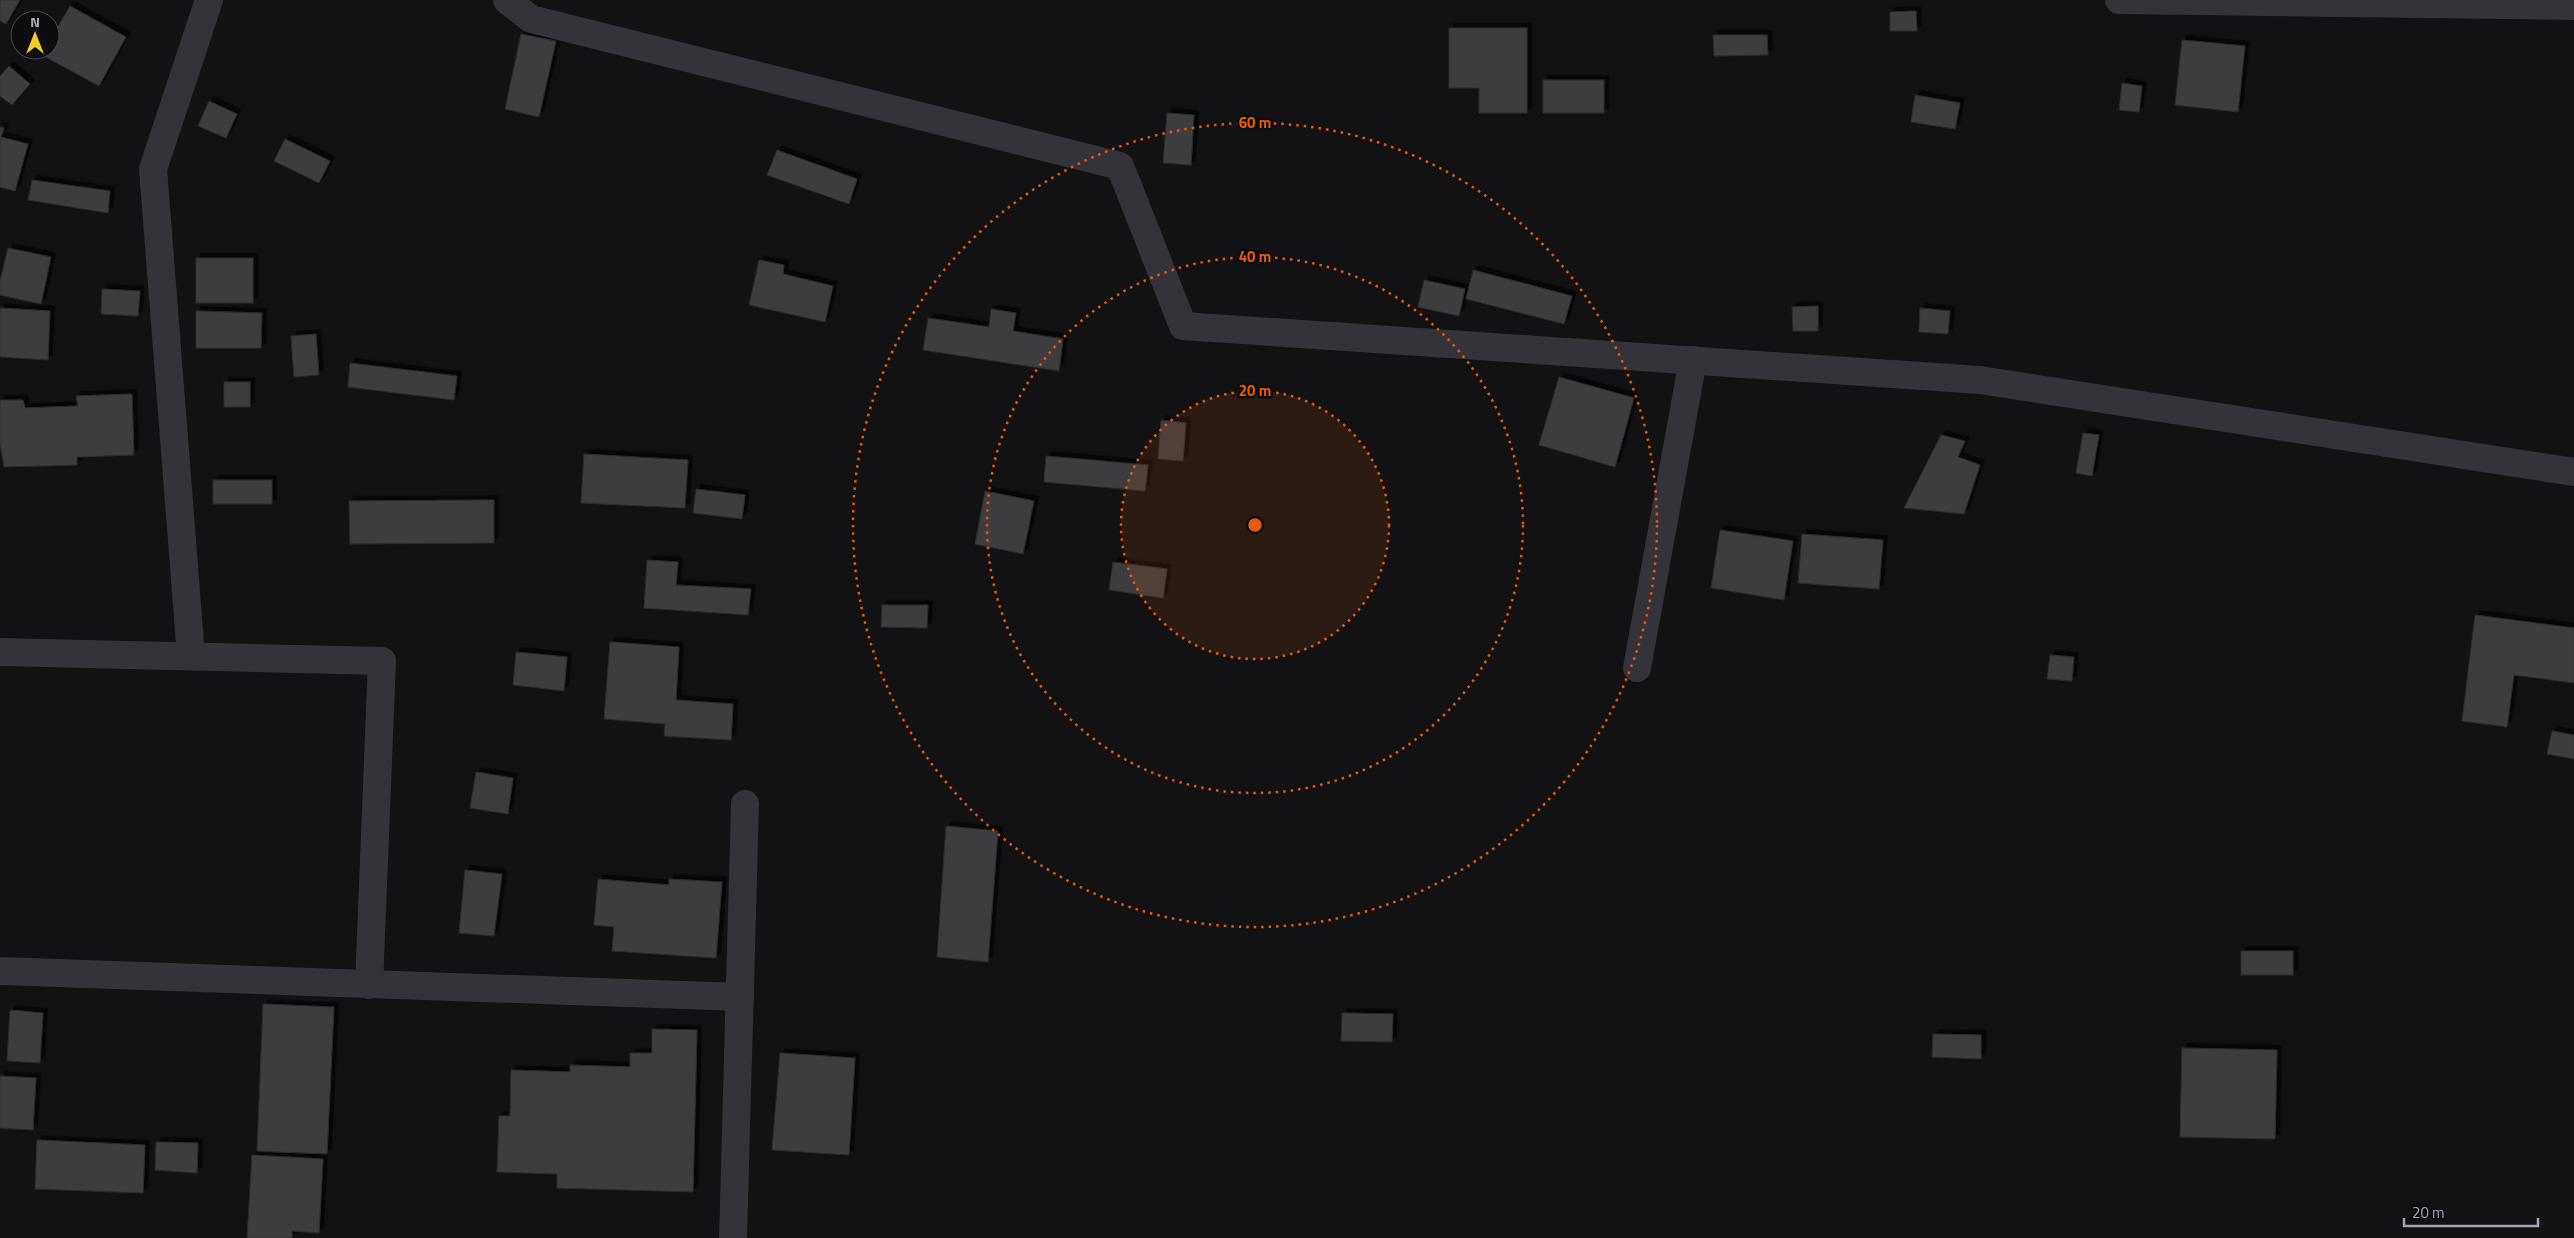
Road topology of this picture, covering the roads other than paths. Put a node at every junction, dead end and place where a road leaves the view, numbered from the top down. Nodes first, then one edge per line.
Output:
1 (209, 0) edge
2 (507, 0) edge
3 (2119, 0) edge
4 (2370, 2) edge
5 (2574, 6) edge
6 (1693, 360) junction
7 (2574, 472) edge
8 (0, 652) edge
9 (191, 656) junction
10 (1637, 668) dead end
11 (745, 804) dead end
12 (0, 971) edge
13 (369, 985) junction
14 (740, 997) junction
15 (733, 1238) edge

1 - 9 street
2 - 6 street
3 - 4 street
4 - 5 street
6 - 7 street
6 - 10 street
8 - 9 street
9 - 13 street
11 - 14 street
12 - 13 street
13 - 14 street
14 - 15 street

